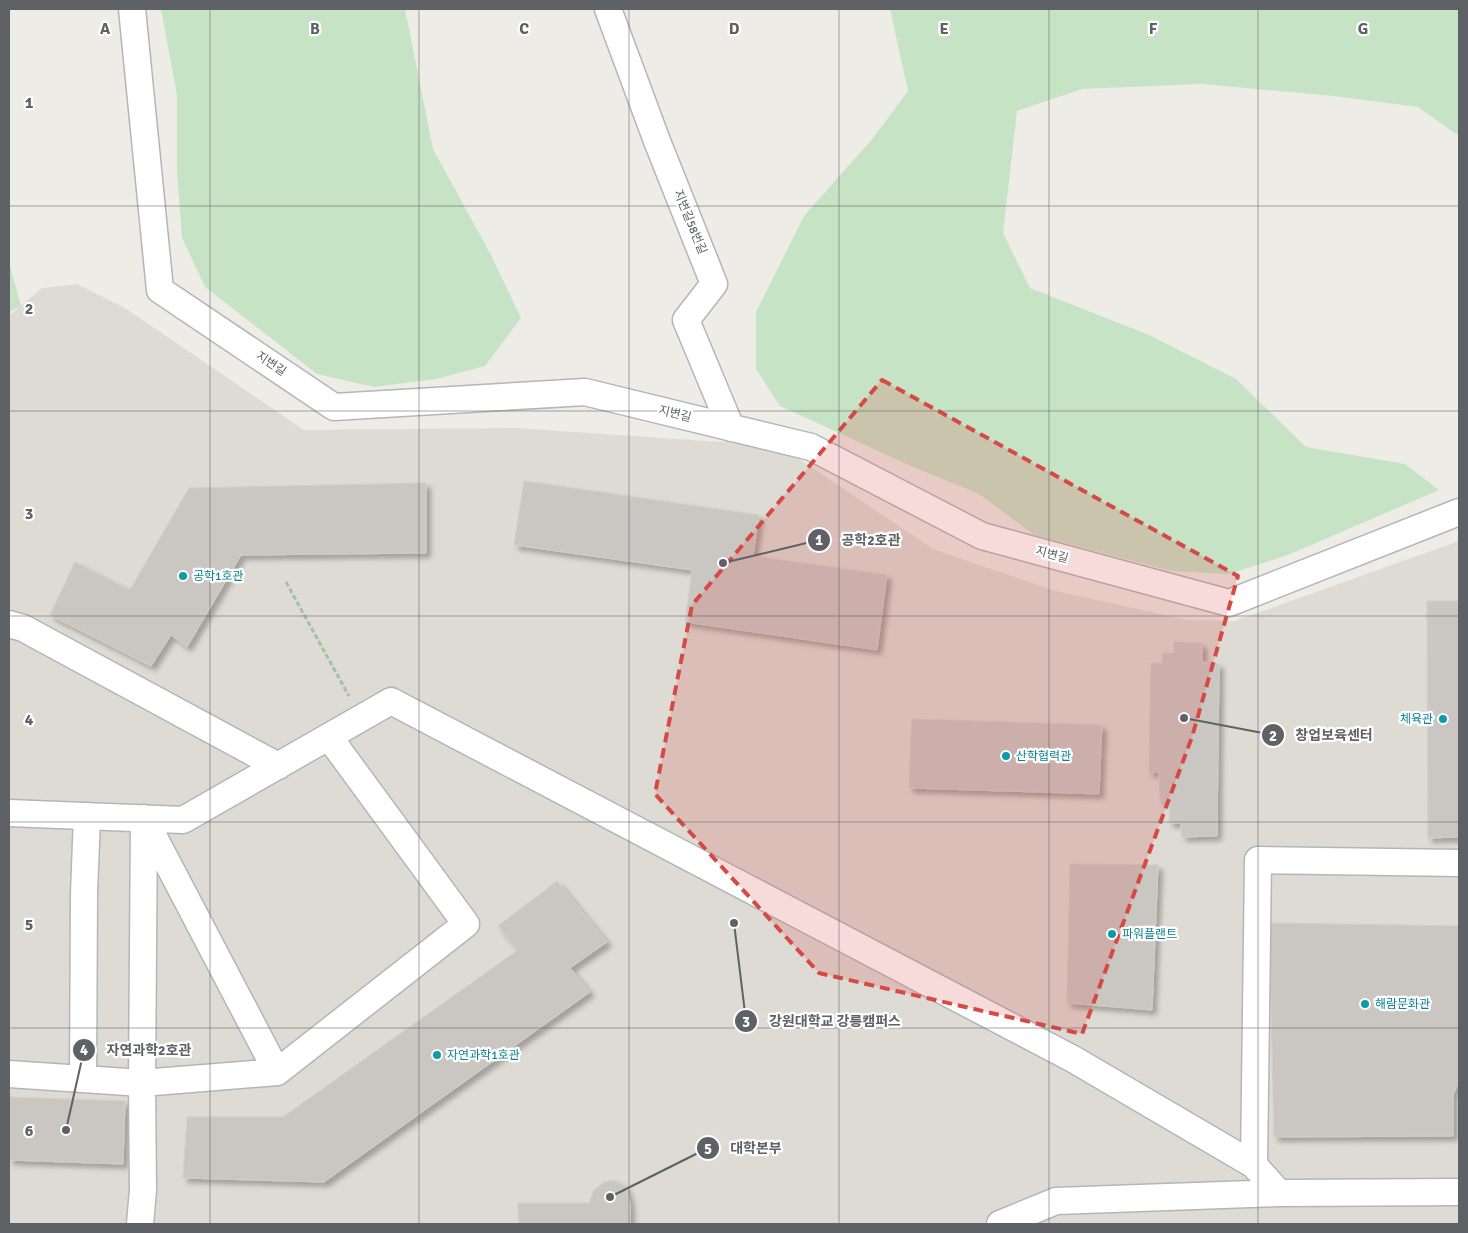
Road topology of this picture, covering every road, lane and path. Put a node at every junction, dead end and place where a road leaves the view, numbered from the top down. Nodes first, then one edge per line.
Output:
1 (132, 9) edge
2 (608, 9) edge
3 (730, 428) junction
4 (1459, 512) edge
5 (286, 582) dead end
6 (9, 624) edge
7 (362, 718) junction
8 (329, 737) junction
9 (278, 766) junction
10 (9, 813) edge
11 (87, 816) junction
12 (144, 818) junction
13 (1459, 863) edge
14 (276, 1072) junction
15 (9, 1074) edge
16 (83, 1078) junction
17 (142, 1082) junction
18 (1254, 1166) junction
19 (1459, 1192) edge
20 (1279, 1193) junction
21 (140, 1224) edge
22 (1000, 1224) edge

1 - 3 street, 지변길
2 - 3 street, 지변길58번길
3 - 4 street, 지변길
5 - 7 path
6 - 9 street
7 - 8 street
7 - 18 street
8 - 9 street
8 - 14 street
9 - 12 street
10 - 11 street
11 - 12 street
11 - 16 street
12 - 14 street
12 - 17 street
13 - 18 street
14 - 17 street
15 - 16 street
16 - 17 street
17 - 21 street
18 - 20 street
19 - 20 street
20 - 22 street

